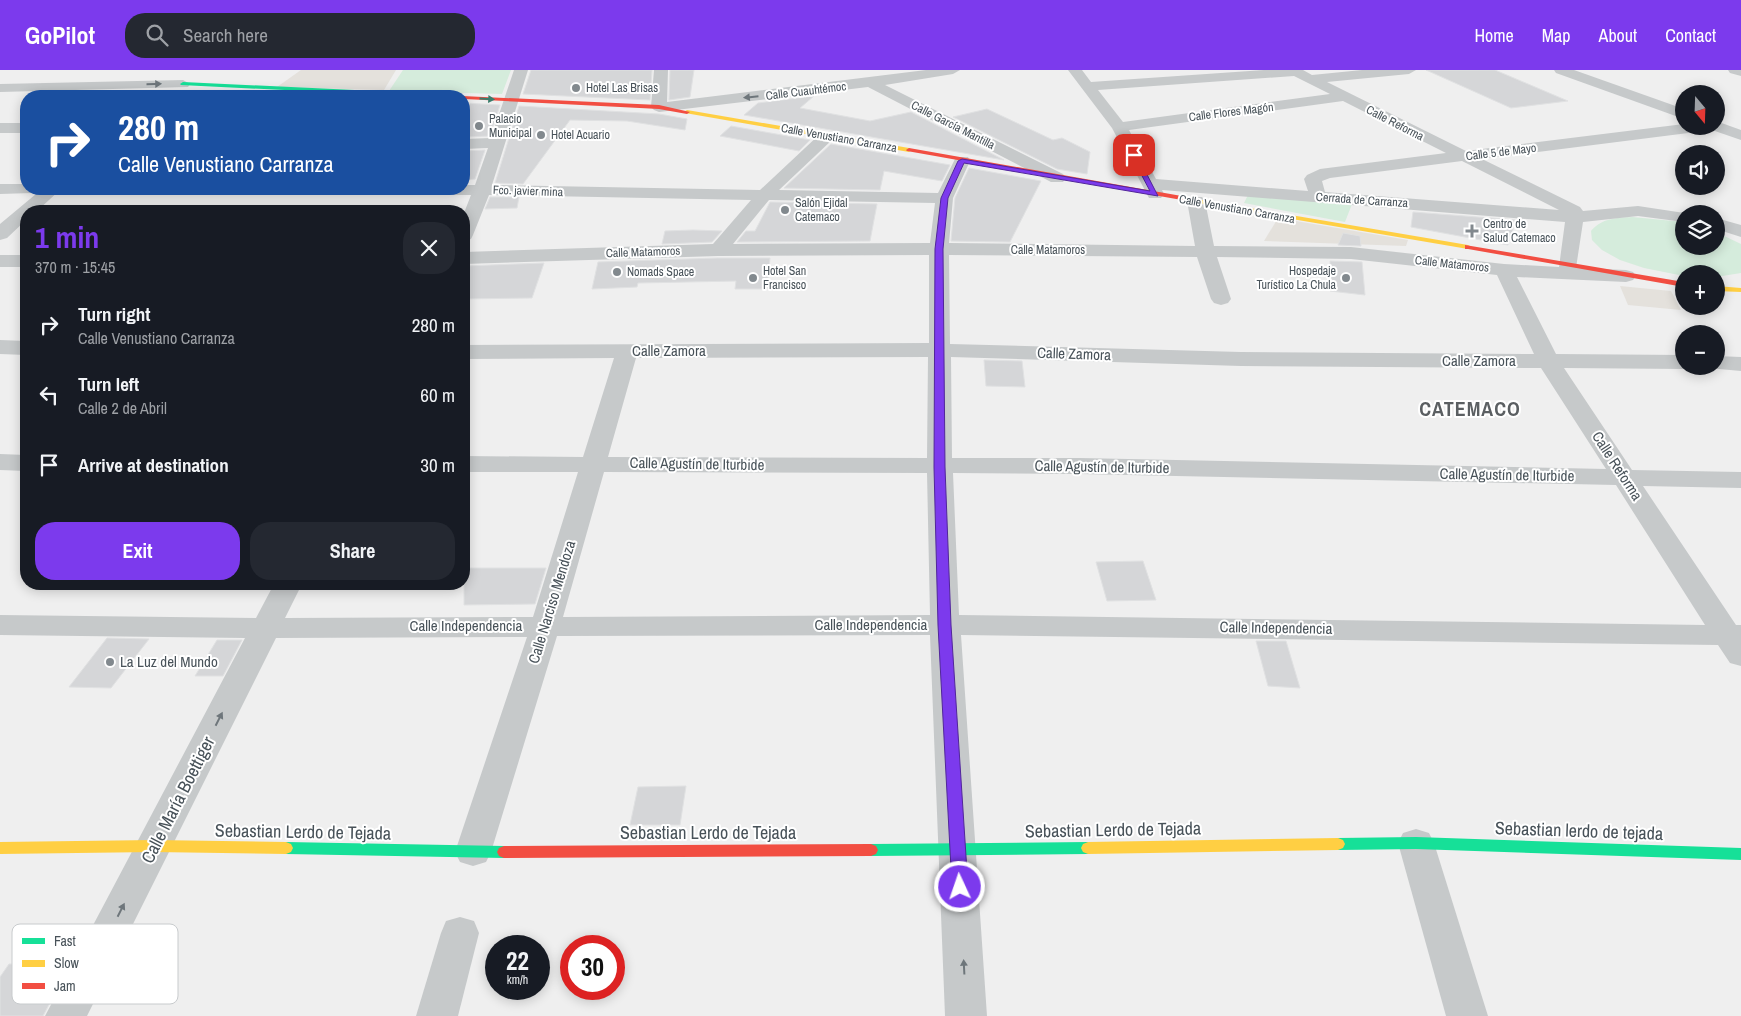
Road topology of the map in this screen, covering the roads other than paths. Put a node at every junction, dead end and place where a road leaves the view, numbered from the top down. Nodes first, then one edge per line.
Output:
1 (197, 70) edge
2 (521, 70) edge
3 (661, 70) edge
4 (850, 70) edge
5 (953, 70) edge
6 (1075, 70) edge
7 (1409, 70) edge
8 (1561, 70) edge
9 (1735, 70) edge
10 (1294, 71) edge
11 (1741, 72) edge
12 (16, 76) dead end
13 (1310, 79) junction
14 (869, 83) junction
15 (183, 84) junction
16 (1090, 86) junction
17 (0, 87) edge
18 (174, 90) edge
19 (311, 90) edge
20 (1344, 97) junction
21 (470, 98) edge
22 (510, 100) junction
23 (659, 107) junction
24 (1675, 111) edge
25 (1741, 122) edge
26 (1725, 124) edge
27 (1119, 127) junction
28 (0, 128) edge
29 (20, 128) edge
30 (1725, 129) edge
31 (1675, 130) edge
32 (1741, 135) edge
33 (827, 136) junction
34 (497, 143) junction
35 (470, 144) edge
36 (1462, 156) junction
37 (962, 161) junction
38 (1057, 178) junction
39 (0, 189) edge
40 (20, 189) edge
41 (1152, 189) junction
42 (470, 190) edge
43 (482, 190) junction
44 (765, 194) junction
45 (45, 195) edge
46 (362, 195) edge
47 (1318, 197) junction
48 (944, 198) junction
49 (1196, 201) junction
50 (354, 204) dead end
51 (33, 205) edge
52 (20, 216) edge
53 (1578, 216) junction
54 (1675, 216) edge
55 (470, 220) edge
56 (1725, 226) edge
57 (1741, 231) edge
58 (0, 234) edge
59 (939, 249) junction
60 (718, 250) junction
61 (1473, 250) junction
62 (1205, 251) junction
63 (1351, 253) junction
64 (470, 258) edge
65 (0, 261) edge
66 (20, 261) edge
67 (1568, 265) junction
68 (1504, 270) junction
69 (1632, 277) junction
70 (1675, 284) edge
71 (1725, 289) edge
72 (1741, 290) edge
73 (1221, 299) dead end
74 (0, 347) edge
75 (20, 348) edge
76 (939, 350) junction
77 (627, 351) junction
78 (470, 352) edge
79 (1548, 361) junction
80 (1675, 362) edge
81 (1725, 363) edge
82 (1741, 364) edge
83 (0, 462) edge
84 (20, 463) edge
85 (594, 463) junction
86 (470, 464) edge
87 (940, 467) junction
88 (1625, 477) junction
89 (1741, 480) edge
90 (285, 590) edge
91 (0, 625) edge
92 (945, 625) junction
93 (545, 626) junction
94 (266, 628) junction
95 (1736, 642) edge
96 (1416, 844) junction
97 (154, 846) junction
98 (0, 848) edge
99 (958, 850) junction
100 (473, 852) junction
101 (1741, 854) edge
102 (114, 924) edge
103 (460, 933) dead end
104 (72, 1004) edge
105 (66, 1016) edge
106 (437, 1016) edge
107 (966, 1016) edge
108 (1467, 1016) edge

1 - 15 street
2 - 22 street
3 - 23 street
4 - 14 street, Calle García Mantilla
5 - 14 street, Calle Cuauhtémoc
6 - 16 street
7 - 13 street
8 - 24 street
9 - 11 street
10 - 13 street, Calle Reforma
10 - 16 street
12 - 17 street
13 - 20 street, Calle Reforma
14 -> 23 street, Calle Cuauhtémoc
14 - 38 street, Calle García Mantilla
17 -> 15 street
15 - 18 street
15 - 19 street
16 - 27 street
20 - 27 street, Calle Flores Magón
20 - 36 street, Calle Reforma
21 -> 22 street, Calle Venustiano Carranza
22 - 23 street, Calle Venustiano Carranza
22 - 34 street
23 - 33 street, Calle Venustiano Carranza
25 - 26 street
27 - 41 street
28 - 29 street
30 - 32 street
31 - 36 street, Calle 5 de Mayo
33 - 37 street, Calle Venustiano Carranza
33 - 44 street
34 - 35 street
34 - 43 street
36 - 47 street, Calle 5 de Mayo
36 - 53 street, Calle Reforma
37 - 38 street, Calle Venustiano Carranza
37 - 48 street
38 - 41 street, Calle Venustiano Carranza
39 - 40 street
41 - 47 street, Cerrada de Carranza
41 - 49 street, Calle Venustiano Carranza
42 - 43 street, Fco. javier mina
43 - 44 street, Fco. javier mina
43 - 55 street
44 - 48 street, Fco. javier mina
44 - 60 street
45 - 51 street
46 - 50 street
47 - 53 street, Cerrada de Carranza
48 - 59 street
49 - 61 street, Calle Venustiano Carranza
49 - 62 street
52 - 58 street
53 - 54 street, Cerrada de Carranza
53 - 67 street
56 - 57 street
59 - 60 street, Calle Matamoros
59 - 62 street, Calle Matamoros
59 - 76 street
60 - 64 street, Calle Matamoros
61 - 63 street
61 - 67 street, Calle Venustiano Carranza
62 - 63 street, Calle Matamoros
62 - 73 street
63 - 68 street, Calle Matamoros
65 - 66 street
67 - 69 street, Calle Venustiano Carranza
68 - 69 street, Calle Matamoros
68 - 79 street, Calle Reforma
69 - 70 street, Calle Venustiano Carranza
71 - 72 street
74 - 75 street
76 - 77 street, Calle Zamora
76 - 79 street, Calle Zamora
76 - 87 street
77 - 78 street, Calle Zamora
77 - 85 street, Calle Narciso Mendoza
79 - 80 street, Calle Zamora
79 - 88 street, Calle Reforma
81 - 82 street
83 - 84 street
85 - 86 street, Calle Agustín de Iturbide
85 - 87 street, Calle Agustín de Iturbide
85 - 93 street, Calle Narciso Mendoza
87 - 88 street, Calle Agustín de Iturbide
87 - 92 street
88 - 89 street, Calle Agustín de Iturbide
88 - 95 street, Calle Reforma
90 - 94 street, Calle María Boettiger
91 - 94 street, Calle Independencia
92 - 93 street, Calle Independencia
92 - 95 street, Calle Independencia
92 - 99 street
93 - 94 street, Calle Independencia
93 - 100 street, Calle Narciso Mendoza
97 -> 94 street, Calle María Boettiger
96 - 99 street, Sebastian Lerdo de Tejada
96 - 101 street, Sebastian lerdo de tejada
96 - 108 street
97 - 98 street, Sebastian Lerdo de Tejada
97 - 100 street, Sebastian Lerdo de Tejada
102 -> 97 street, Calle María Boettiger
99 - 100 street, Sebastian Lerdo de Tejada
107 -> 99 street
103 - 106 street
105 -> 104 street, Calle María Boettiger

